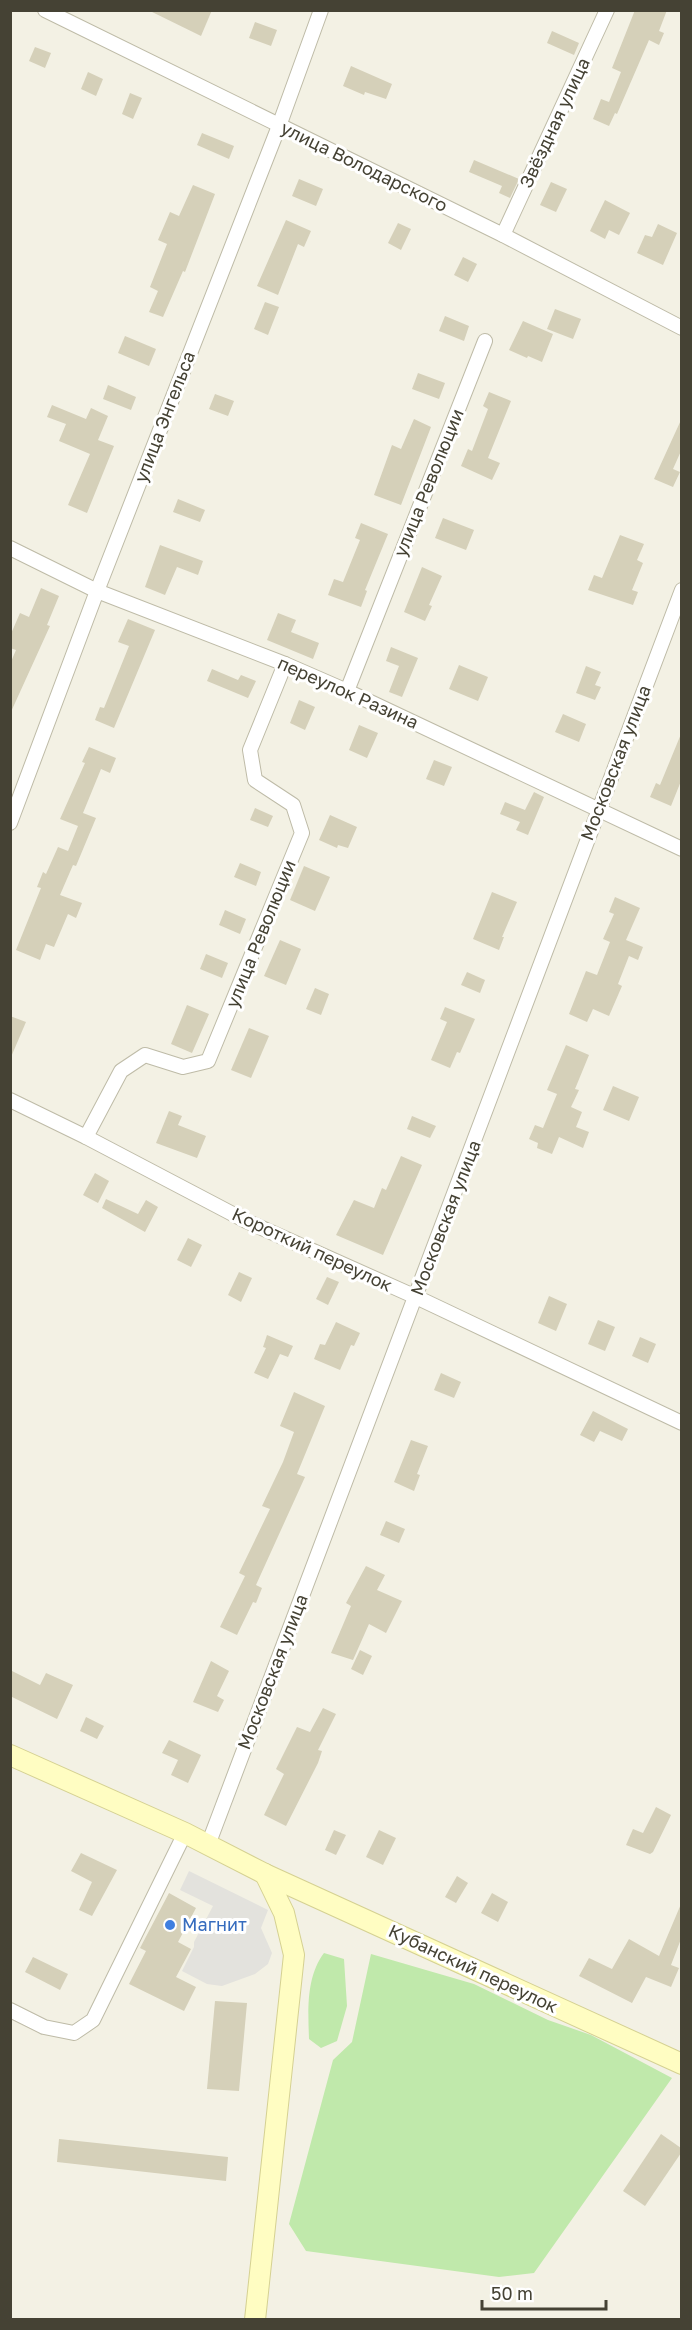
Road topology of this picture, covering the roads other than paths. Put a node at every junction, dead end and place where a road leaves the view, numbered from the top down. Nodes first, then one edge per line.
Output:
1 (45, 10) edge
2 (321, 10) edge
3 (607, 10) edge
4 (279, 126) junction
5 (503, 235) junction
6 (681, 328) edge
7 (485, 341) dead end
8 (10, 548) edge
9 (681, 590) edge
10 (97, 591) junction
11 (285, 664) junction
12 (347, 691) junction
13 (599, 809) junction
14 (10, 823) edge
15 (681, 849) edge
16 (10, 1100) edge
17 (86, 1137) junction
18 (416, 1297) junction
19 (681, 1423) edge
20 (10, 1755) edge
21 (185, 1833) junction
22 (208, 1845) junction
23 (265, 1874) junction
24 (10, 2010) edge
25 (681, 2064) edge
26 (255, 2319) edge

1 - 4 street, улица Володарского
2 - 4 street, улица Энгельса
3 - 5 street, Звёздная улица
4 - 5 street, улица Володарского
4 - 10 street, улица Энгельса
5 - 6 street, улица Володарского
7 - 12 street, улица Революции
8 - 10 street, переулок Разина
9 - 13 street, Московская улица
10 - 11 street, переулок Разина
10 - 14 street, улица Энгельса
11 - 12 street, переулок Разина
11 - 17 street, улица Революции
12 - 13 street, переулок Разина
13 - 15 street, переулок Разина
13 - 18 street, Московская улица
16 - 17 street, Короткий переулок
17 - 18 street, Короткий переулок
18 - 19 street, Короткий переулок
18 - 22 street, Московская улица
20 - 21 street, Кубанский переулок
21 - 22 street, Кубанский переулок
21 - 24 street
22 - 23 street, Кубанский переулок
23 - 25 street, Кубанский переулок
23 - 26 street

